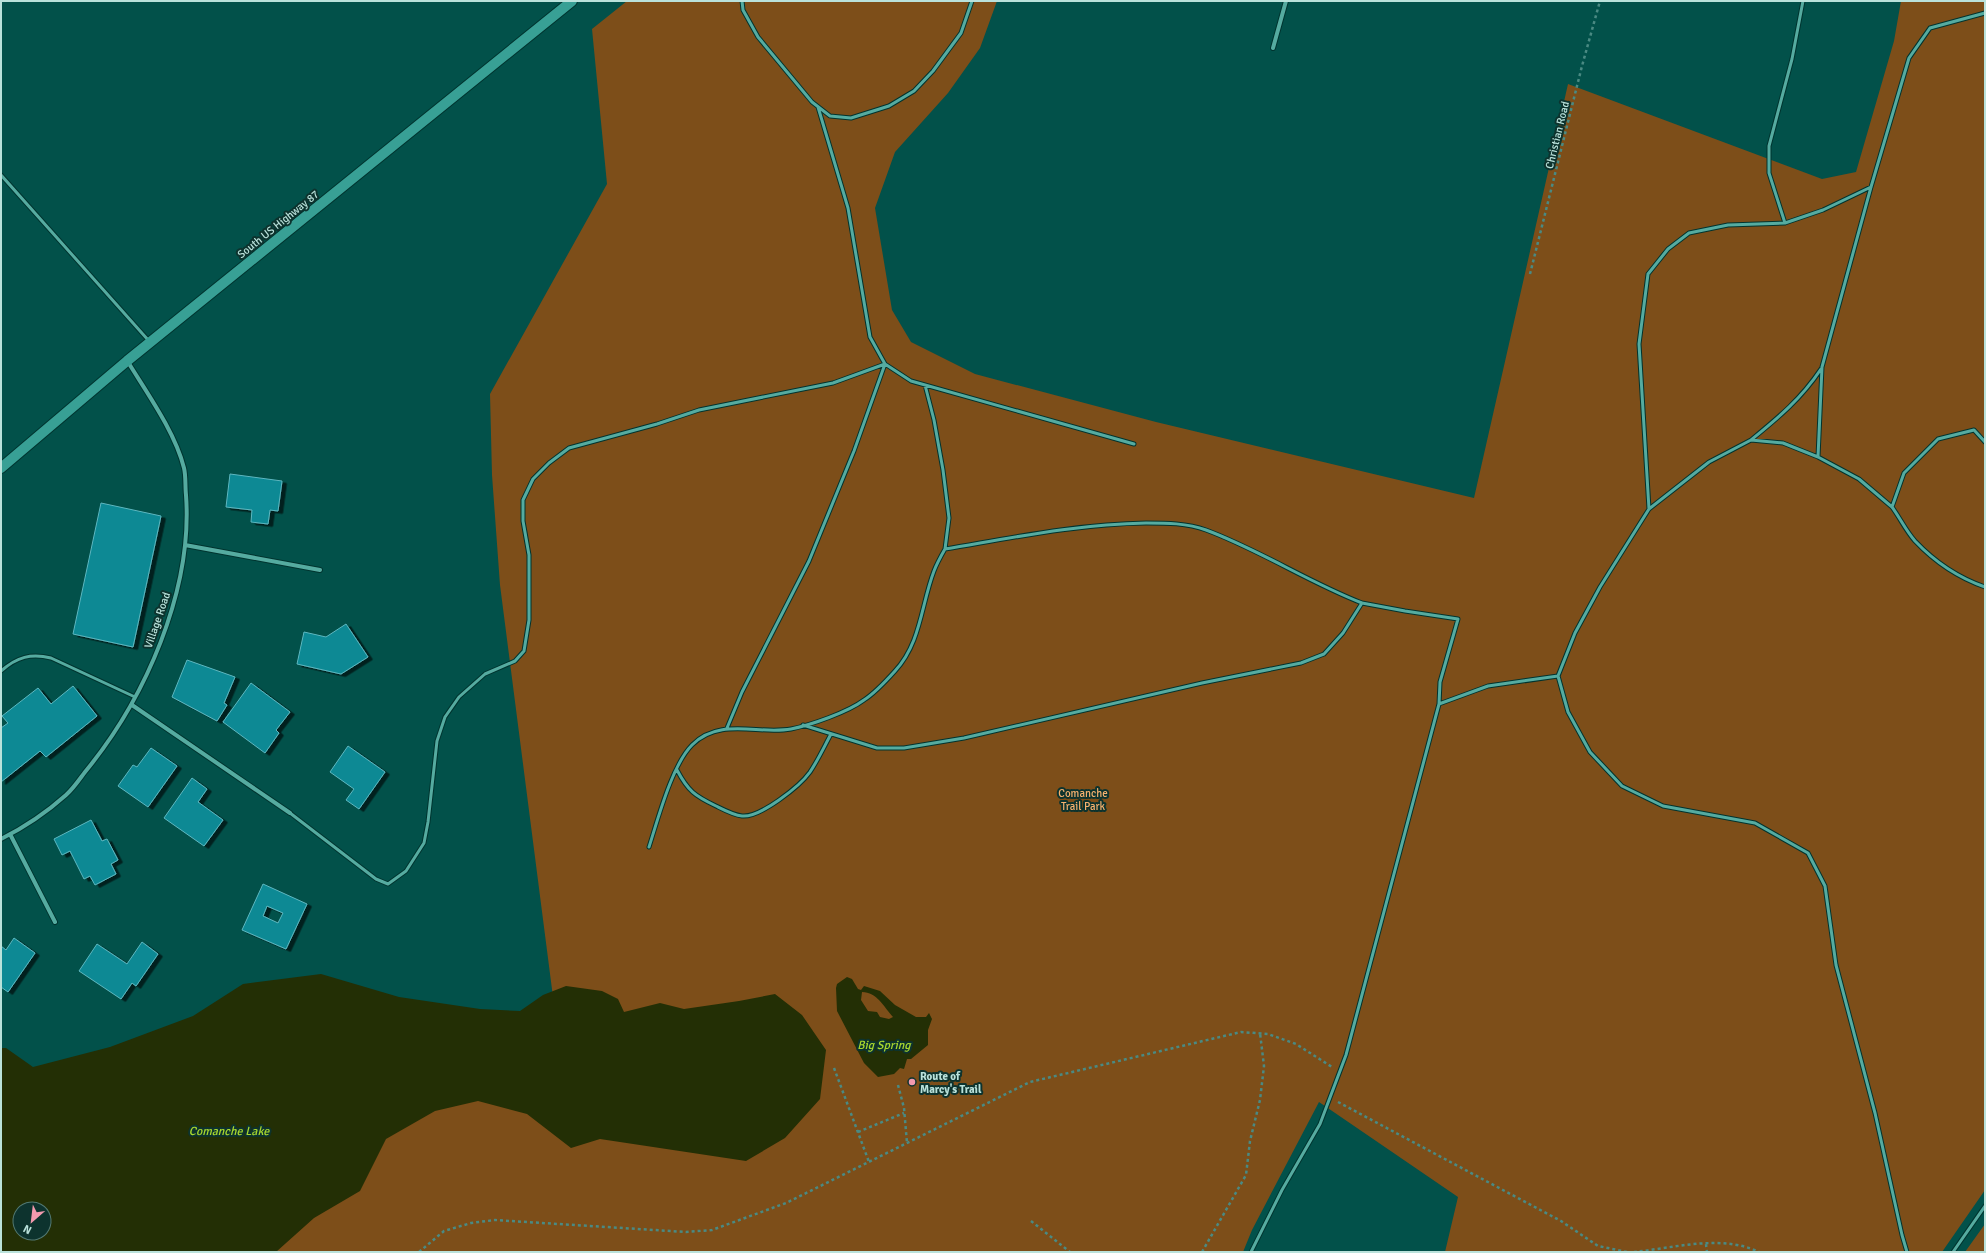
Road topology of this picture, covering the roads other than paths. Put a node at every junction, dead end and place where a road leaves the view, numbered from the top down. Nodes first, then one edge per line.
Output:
1 (572, 1) edge
2 (742, 1) edge
3 (972, 1) edge
4 (1286, 1) edge
5 (1803, 1) edge
6 (1985, 13) edge
7 (1273, 48) dead end
8 (818, 107) junction
9 (1, 175) edge
10 (1871, 187) junction
11 (1785, 223) junction
12 (151, 342) junction
13 (127, 361) junction
14 (885, 364) junction
15 (1822, 367) junction
16 (925, 385) junction
17 (1751, 440) junction
18 (1985, 442) edge
19 (1134, 444) dead end
20 (1818, 457) junction
21 (1, 468) edge
22 (1892, 507) junction
23 (1649, 509) junction
24 (185, 545) junction
25 (945, 549) junction
26 (320, 570) dead end
27 (1985, 587) edge
28 (1362, 603) junction
29 (1, 671) edge
30 (1558, 676) junction
31 (136, 697) junction
32 (1439, 704) junction
33 (132, 705) junction
34 (803, 725) junction
35 (727, 728) junction
36 (831, 734) junction
37 (677, 770) junction
38 (290, 813) joint
39 (10, 834) junction
40 (1, 839) edge
41 (649, 848) dead end
42 (55, 922) dead end
43 (1985, 1206) edge
44 (1251, 1252) edge
45 (1907, 1252) edge
46 (1953, 1252) edge

1 - 12 main road, South US Highway 87
2 - 8 lane
3 - 8 lane
4 - 7 street
5 - 11 lane
6 - 10 lane
8 - 14 lane
9 - 12 lane
10 - 11 lane
10 - 15 lane
11 - 23 lane
12 - 13 main road, South US Highway 87
13 - 21 main road, South US Highway 87
13 - 24 street, Village Road
14 - 16 lane
14 - 35 lane
14 - 38 lane
15 - 17 lane
15 - 20 lane
16 - 19 lane
16 - 25 lane
17 - 20 lane
17 - 23 lane
18 - 22 lane
20 - 22 lane
22 - 27 lane
23 - 30 lane
24 - 26 street
24 - 31 street, Village Road
25 - 28 lane
25 - 34 lane
28 - 32 lane
28 - 36 lane
29 - 31 lane
30 - 32 lane
30 - 45 lane
31 - 33 street, Village Road
32 - 44 lane
33 - 38 street
33 - 39 street, Village Road
34 - 35 lane
34 - 36 lane
35 - 37 lane
36 - 37 lane
37 - 41 lane
39 - 40 street, Village Road
39 - 42 street
43 - 46 lane

